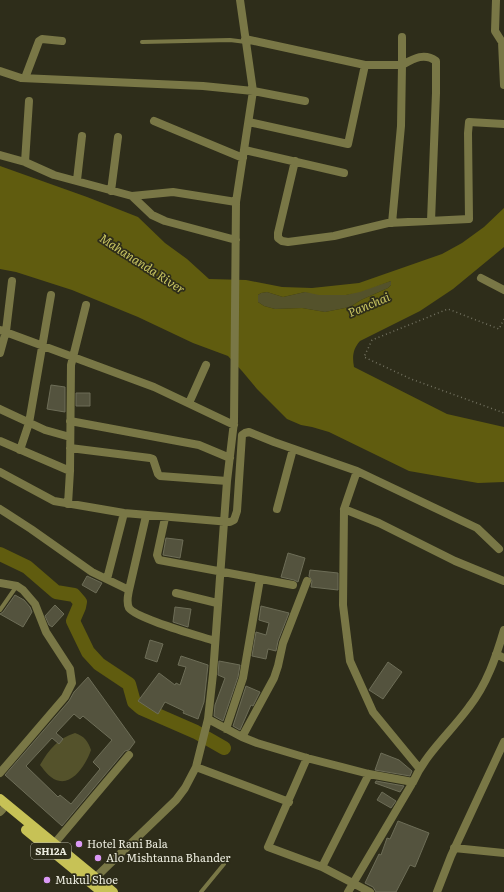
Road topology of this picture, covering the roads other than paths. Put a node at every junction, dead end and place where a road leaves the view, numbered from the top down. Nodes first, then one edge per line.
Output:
1 (240, 0) edge
2 (496, 0) edge
3 (402, 37) dead end
4 (62, 41) dead end
5 (246, 41) junction
6 (142, 42) dead end
7 (503, 42) edge
8 (365, 65) junction
9 (402, 65) junction
10 (0, 71) edge
11 (25, 78) junction
12 (504, 85) edge
13 (253, 90) junction
14 (29, 101) dead end
15 (305, 102) dead end
16 (154, 121) dead end
17 (249, 122) junction
18 (504, 124) edge
19 (82, 136) dead end
20 (118, 137) dead end
21 (244, 154) junction
22 (0, 155) edge
23 (295, 161) junction
24 (25, 162) junction
25 (344, 173) dead end
26 (77, 180) junction
27 (111, 191) junction
28 (132, 196) junction
29 (236, 202) junction
30 (431, 221) junction
31 (392, 223) junction
32 (236, 240) junction
33 (481, 278) dead end
34 (12, 281) dead end
35 (504, 290) edge
36 (51, 295) dead end
37 (86, 305) dead end
38 (3, 331) edge
39 (43, 345) junction
40 (0, 353) edge
41 (73, 356) junction
42 (206, 365) dead end
43 (189, 403) junction
44 (0, 409) edge
45 (70, 421) junction
46 (234, 422) junction
47 (29, 423) junction
48 (70, 437) junction
49 (0, 441) edge
50 (70, 448) junction
51 (293, 449) junction
52 (20, 450) junction
53 (230, 458) junction
54 (358, 470) junction
55 (70, 471) junction
56 (0, 472) edge
57 (227, 481) junction
58 (68, 504) junction
59 (0, 509) edge
60 (277, 509) dead end
61 (344, 509) junction
62 (124, 513) junction
63 (146, 516) junction
64 (165, 518) junction
65 (223, 523) junction
66 (499, 549) dead end
67 (220, 571) junction
68 (107, 579) junction
69 (260, 579) junction
70 (306, 581) dead end
71 (504, 581) edge
72 (0, 583) edge
73 (293, 585) dead end
74 (16, 586) junction
75 (129, 590) junction
76 (176, 593) dead end
77 (217, 603) junction
78 (0, 610) edge
79 (504, 630) edge
80 (215, 641) junction
81 (500, 656) edge
82 (208, 719) junction
83 (226, 729) junction
84 (242, 737) junction
85 (504, 742) edge
86 (129, 754) dead end
87 (307, 758) junction
88 (196, 767) junction
89 (419, 768) junction
90 (0, 773) edge
91 (369, 774) junction
92 (412, 782) junction
93 (289, 802) junction
94 (2, 807) edge
95 (26, 825) junction
96 (54, 844) junction
97 (454, 848) junction
98 (504, 853) edge
99 (224, 864) dead end
100 (322, 867) junction
101 (353, 884) junction
102 (98, 887) edge
103 (113, 892) edge
104 (201, 892) edge
105 (348, 892) edge
106 (370, 892) edge
107 (436, 892) edge

1 - 5 street
2 - 7 street
3 - 9 street
4 - 11 street
5 - 6 lane
5 - 8 street
5 - 13 street
7 - 12 street
8 - 9 street
8 - 17 street
9 - 30 street
9 - 31 street
10 - 11 street
11 - 13 street
13 - 15 street
13 - 17 street
14 - 24 street
16 - 21 street
17 - 21 street
18 - 30 street
19 - 26 street
20 - 27 street
21 - 23 street
21 - 29 street
22 - 24 street
23 - 25 street
23 - 31 street
24 - 26 street
26 - 27 street
27 - 28 street
28 - 29 street
28 - 32 street
29 - 32 street
30 - 31 street
32 - 46 street
33 - 35 street
34 - 38 street
36 - 39 street
37 - 41 street
38 - 39 street
38 - 40 street
39 - 41 street
39 - 47 street
41 - 43 street
41 - 45 street
42 - 43 street
43 - 46 street
44 - 47 street
45 - 48 street
45 - 53 street
46 - 53 street
47 - 48 street
47 - 52 street
48 - 50 street
49 - 52 street
50 - 55 street
50 - 57 street
51 - 54 street
51 - 60 street
51 - 65 street
52 - 55 street
53 - 57 street
54 - 61 street
54 - 66 street
55 - 58 street
56 - 58 street
57 - 65 street
58 - 62 street
59 - 68 street
61 - 71 street
61 - 89 street
62 - 63 street
62 - 68 street
63 - 64 street
63 - 75 street
64 - 65 street
64 - 67 street
65 - 67 street
67 - 69 street
67 - 77 street
68 - 75 street
69 - 73 street
69 - 83 street
70 - 84 street
72 - 74 street
74 - 78 lane
74 - 90 street
75 - 80 street
76 - 77 street
77 - 80 street
79 - 81 street
80 - 82 street
81 - 89 street
82 - 83 street
82 - 88 street
83 - 84 street
84 - 87 street
85 - 97 street
86 - 96 street
87 - 91 street
87 - 93 street
88 - 93 street
88 - 102 street
89 - 92 street
91 - 92 street
91 - 100 street
92 - 101 street
93 - 100 street
94 - 95 main road, SH12A
95 - 96 main road, SH12A
95 - 102 main road, SH12A
96 - 102 main road, SH12A
97 - 98 street
97 - 107 street
99 - 104 lane
100 - 101 street
101 - 105 street
101 - 106 street
102 - 103 main road, SH12A

